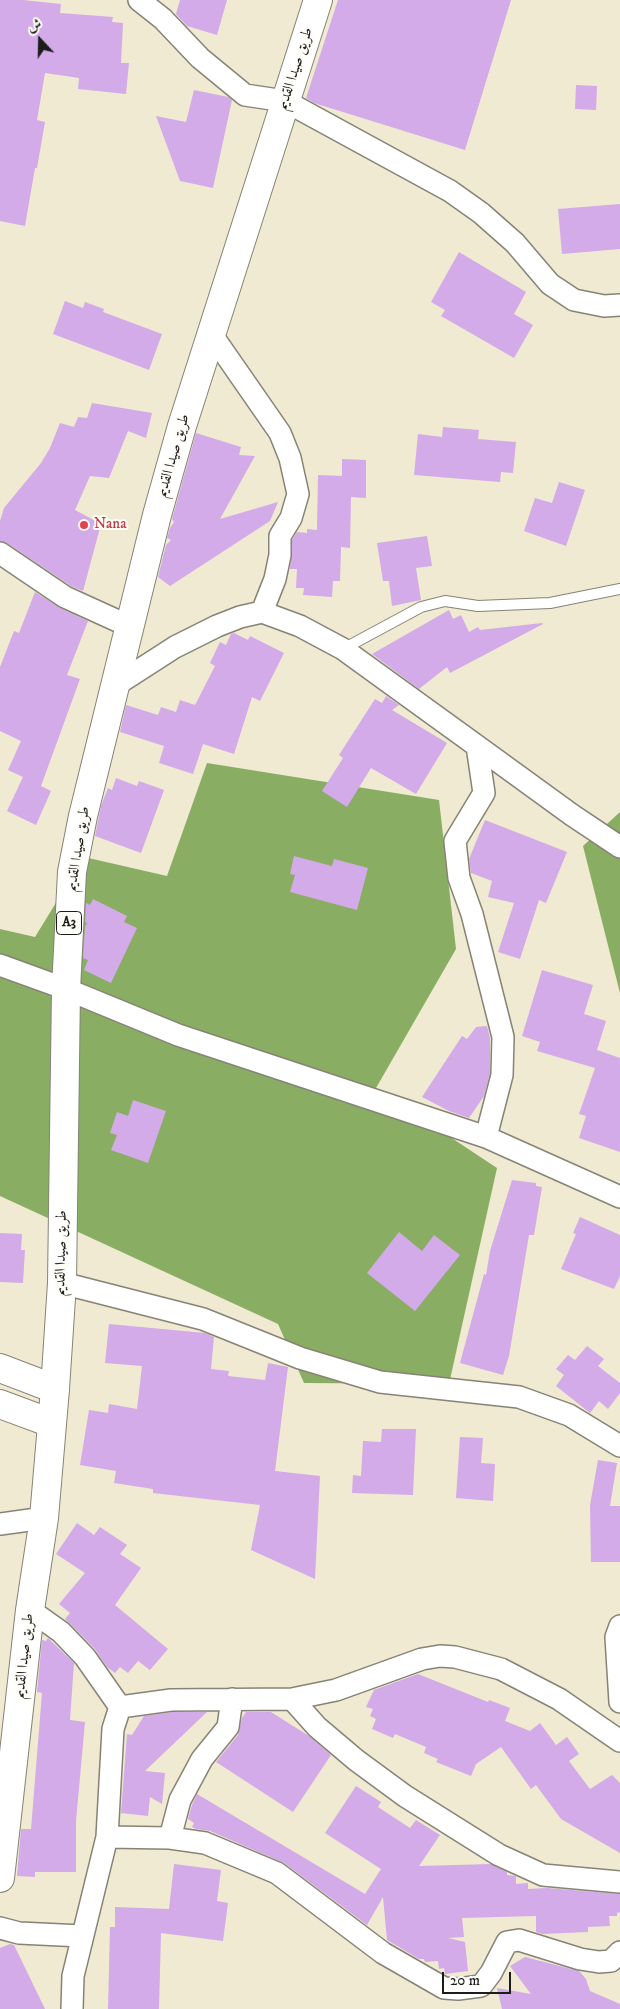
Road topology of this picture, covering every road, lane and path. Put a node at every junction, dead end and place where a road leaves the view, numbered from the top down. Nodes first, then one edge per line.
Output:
1 (139, 0) edge
2 (318, 0) edge
3 (285, 101) junction
4 (620, 305) edge
5 (212, 335) junction
6 (0, 552) edge
7 (620, 589) edge
8 (262, 612) junction
9 (131, 627) junction
10 (343, 649) junction
11 (116, 685) junction
12 (477, 746) junction
13 (620, 847) edge
14 (0, 965) edge
15 (66, 989) junction
16 (486, 1137) junction
17 (620, 1197) edge
18 (62, 1283) junction
19 (0, 1368) edge
20 (55, 1390) junction
21 (0, 1404) edge
22 (51, 1423) junction
23 (620, 1446) edge
24 (44, 1518) junction
25 (0, 1524) edge
26 (30, 1610) junction
27 (620, 1626) edge
28 (232, 1699) junction
29 (292, 1699) junction
30 (620, 1702) edge
31 (120, 1707) junction
32 (620, 1741) edge
33 (106, 1837) junction
34 (170, 1838) junction
35 (0, 1878) edge
36 (620, 1882) edge
37 (0, 1928) edge
38 (82, 1936) junction
39 (620, 1952) edge
40 (72, 2009) edge

1 - 3 street
2 - 3 main road, طريق صيدا القديم / A3
3 - 4 street
3 - 5 main road, طريق صيدا القديم / A3
5 - 8 street
5 - 9 main road, طريق صيدا القديم / A3
6 - 9 street
7 - 10 lane
8 - 10 street
8 - 11 street
9 - 11 main road, طريق صيدا القديم / A3
10 - 12 street
11 - 15 main road, طريق صيدا القديم / A3
12 - 13 street
12 - 16 street
14 - 15 street
15 - 16 street
15 - 18 main road, طريق صيدا القديم / A3
16 - 17 street
18 - 20 main road, طريق صيدا القديم / A3
18 - 23 street
19 - 20 main road
20 - 22 main road, طريق صيدا القديم / A3
21 - 22 main road
22 - 24 main road, طريق صيدا القديم / A3
24 - 25 street
24 - 26 main road, طريق صيدا القديم / A3
26 - 31 street
26 - 35 main road, طريق صيدا القديم / A3
27 - 30 street
28 - 29 street
28 - 31 street
28 - 34 street
29 - 32 street
29 - 36 street
31 - 33 street
33 - 34 street
33 - 38 street
34 - 39 street
37 - 38 street
38 - 40 street

